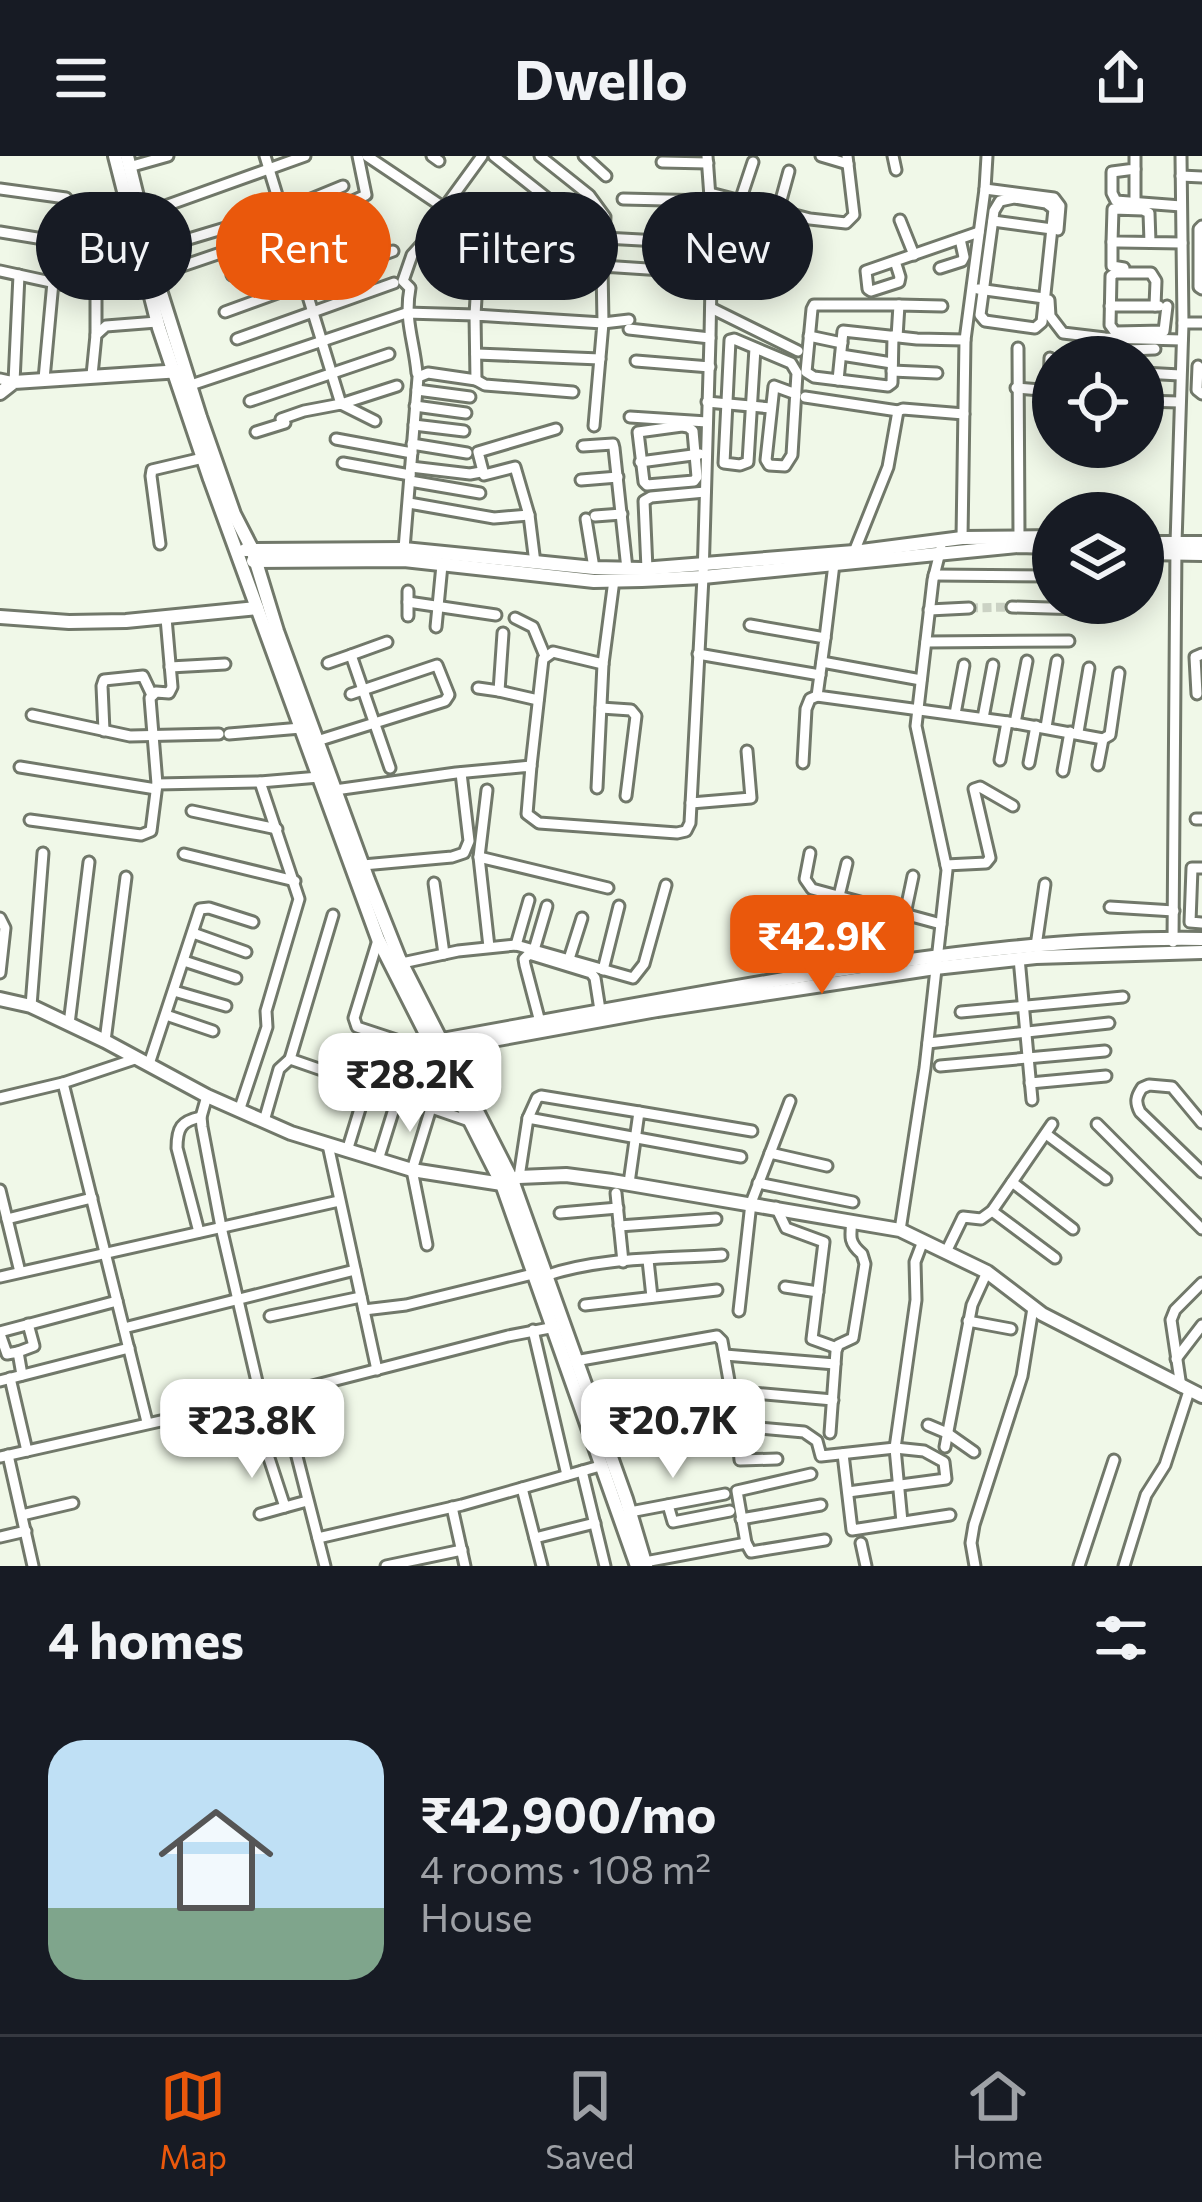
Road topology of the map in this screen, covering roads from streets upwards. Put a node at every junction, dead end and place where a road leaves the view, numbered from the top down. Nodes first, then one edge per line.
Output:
1 (115, 156) edge
2 (168, 156) edge
3 (265, 156) edge
4 (305, 156) edge
5 (362, 156) edge
6 (482, 156) edge
7 (494, 156) edge
8 (540, 156) edge
9 (584, 156) edge
10 (821, 156) edge
11 (893, 156) edge
12 (987, 156) edge
13 (1135, 156) edge
14 (1181, 156) edge
15 (707, 159) edge
16 (848, 160) edge
17 (128, 161) edge
18 (662, 162) dead end
19 (753, 162) dead end
20 (268, 169) junction
21 (1135, 169) junction
22 (789, 170) dead end
23 (896, 170) dead end
24 (606, 176) dead end
25 (1181, 176) junction
26 (1202, 177) edge
27 (343, 186) dead end
28 (0, 189) edge
29 (985, 189) junction
30 (135, 192) edge
31 (276, 192) edge
32 (328, 192) edge
33 (366, 192) edge
34 (419, 192) edge
35 (458, 192) edge
36 (539, 192) edge
37 (585, 192) edge
38 (710, 192) edge
39 (743, 192) edge
40 (783, 192) edge
41 (36, 194) edge
42 (192, 196) edge
43 (623, 199) dead end
44 (642, 199) edge
45 (1135, 203) junction
46 (1181, 206) junction
47 (813, 219) edge
48 (900, 220) dead end
49 (993, 221) junction
50 (1202, 226) edge
51 (1052, 230) junction
52 (0, 232) edge
53 (980, 232) junction
54 (36, 238) edge
55 (960, 239) junction
56 (1112, 242) junction
57 (1150, 242) junction
58 (1182, 243) junction
59 (415, 251) edge
60 (914, 255) junction
61 (1182, 258) junction
62 (1200, 258) edge
63 (895, 261) dead end
64 (940, 268) dead end
65 (1159, 268) dead end
66 (0, 271) edge
67 (19, 275) junction
68 (36, 278) edge
69 (394, 284) dead end
70 (978, 289) junction
71 (1202, 289) edge
72 (1044, 298) junction
73 (51, 300) edge
74 (95, 300) edge
75 (163, 300) edge
76 (256, 300) edge
77 (310, 300) edge
78 (476, 300) edge
79 (603, 300) edge
80 (711, 300) edge
81 (845, 304) junction
82 (899, 305) junction
83 (942, 305) dead end
84 (1110, 306) junction
85 (1161, 306) junction
86 (1182, 306) junction
87 (711, 308) junction
88 (224, 312) dead end
89 (314, 313) junction
90 (406, 313) junction
91 (475, 315) junction
92 (157, 322) junction
93 (603, 323) junction
94 (1183, 323) junction
95 (1202, 323) edge
96 (843, 331) junction
97 (96, 335) junction
98 (809, 336) junction
99 (895, 337) junction
100 (237, 338) dead end
101 (710, 338) junction
102 (965, 340) junction
103 (1182, 340) junction
104 (324, 341) junction
105 (755, 348) junction
106 (1018, 348) dead end
107 (841, 349) junction
108 (797, 351) dead end
109 (388, 354) dead end
110 (476, 354) junction
111 (600, 359) junction
112 (636, 361) dead end
113 (1200, 366) edge
114 (710, 367) junction
115 (892, 367) junction
116 (1180, 370) junction
117 (332, 372) junction
118 (1164, 372) edge
119 (417, 373) dead end
120 (937, 374) dead end
121 (92, 375) junction
122 (184, 376) junction
123 (753, 378) junction
124 (44, 379) junction
125 (476, 380) junction
126 (838, 380) junction
127 (7, 381) edge
128 (397, 386) dead end
129 (774, 386) junction
130 (1016, 388) junction
131 (1032, 389) edge
132 (417, 390) junction
133 (573, 392) dead end
134 (0, 393) edge
135 (1202, 394) edge
136 (800, 396) junction
137 (470, 397) dead end
138 (250, 401) dead end
139 (707, 402) junction
140 (1164, 402) edge
141 (1179, 402) junction
142 (341, 404) junction
143 (726, 404) junction
144 (415, 406) junction
145 (752, 406) junction
146 (771, 408) junction
147 (898, 411) junction
148 (466, 413) dead end
149 (964, 414) junction
150 (630, 417) dead end
151 (281, 419) dead end
152 (375, 421) dead end
153 (707, 422) junction
154 (414, 425) junction
155 (594, 426) dead end
156 (556, 429) dead end
157 (464, 431) dead end
158 (256, 432) dead end
159 (336, 439) dead end
160 (583, 446) dead end
161 (412, 448) junction
162 (467, 453) dead end
163 (701, 454) junction
164 (202, 458) junction
165 (640, 462) junction
166 (343, 464) dead end
167 (481, 472) junction
168 (410, 474) junction
169 (618, 477) junction
170 (581, 480) dead end
171 (705, 492) junction
172 (480, 493) dead end
173 (409, 503) junction
174 (622, 514) junction
175 (529, 515) junction
176 (1019, 536) junction
177 (1032, 536) edge
178 (962, 538) junction
179 (1202, 543) edge
180 (160, 544) dead end
181 (1032, 546) edge
182 (941, 548) junction
183 (1164, 548) edge
184 (1176, 548) junction
185 (404, 549) junction
186 (854, 552) junction
187 (1202, 554) edge
188 (247, 556) junction
189 (535, 562) junction
190 (834, 564) junction
191 (442, 565) junction
192 (594, 568) junction
193 (627, 569) junction
194 (647, 569) junction
195 (703, 571) junction
196 (934, 575) junction
197 (1032, 576) edge
198 (614, 580) junction
199 (438, 607) junction
200 (257, 608) junction
201 (969, 608) tunnel mouth
202 (1012, 608) tunnel mouth
203 (1032, 608) edge
204 (929, 610) junction
205 (496, 615) dead end
206 (408, 616) dead end
207 (0, 617) edge
208 (166, 618) junction
209 (515, 618) dead end
210 (750, 625) dead end
211 (436, 627) dead end
212 (503, 633) dead end
213 (825, 638) junction
214 (1070, 641) dead end
215 (387, 642) dead end
216 (926, 642) junction
217 (698, 654) junction
218 (351, 655) junction
219 (1202, 655) edge
220 (545, 656) junction
221 (453, 659) dead end
222 (1027, 661) dead end
223 (1057, 661) dead end
224 (821, 662) junction
225 (328, 663) dead end
226 (225, 664) dead end
227 (437, 664) junction
228 (603, 664) junction
229 (964, 665) dead end
230 (993, 665) dead end
231 (170, 667) junction
232 (1089, 668) dead end
233 (1119, 673) dead end
234 (820, 675) junction
235 (921, 680) junction
236 (478, 688) dead end
237 (499, 691) junction
238 (357, 692) junction
239 (1175, 694) junction
240 (1200, 694) edge
241 (152, 695) junction
242 (817, 696) junction
243 (538, 700) junction
244 (601, 708) junction
245 (918, 710) junction
246 (955, 714) junction
247 (32, 715) dead end
248 (983, 718) junction
249 (1011, 722) junction
250 (374, 725) junction
251 (1041, 727) junction
252 (301, 728) junction
253 (104, 731) junction
254 (1074, 732) junction
255 (154, 736) junction
256 (1103, 739) junction
257 (317, 741) junction
258 (748, 751) dead end
259 (1000, 760) dead end
260 (802, 763) dead end
261 (1029, 763) dead end
262 (1098, 765) dead end
263 (531, 766) junction
264 (20, 767) dead end
265 (390, 768) dead end
266 (1063, 771) dead end
267 (458, 773) junction
268 (319, 777) junction
269 (260, 782) junction
270 (156, 786) junction
271 (597, 788) dead end
272 (335, 790) junction
273 (487, 790) dead end
274 (626, 796) dead end
275 (691, 803) junction
276 (1012, 806) dead end
277 (460, 810) dead end
278 (192, 812) dead end
279 (30, 820) dead end
280 (277, 829) junction
281 (43, 853) dead end
282 (810, 853) dead end
283 (184, 854) dead end
284 (479, 856) junction
285 (89, 862) dead end
286 (847, 863) dead end
287 (363, 865) junction
288 (946, 865) junction
289 (1202, 868) edge
290 (913, 876) dead end
291 (126, 877) dead end
292 (295, 881) junction
293 (434, 883) dead end
294 (1045, 884) dead end
295 (666, 886) dead end
296 (608, 888) dead end
297 (839, 896) junction
298 (529, 900) dead end
299 (619, 906) dead end
300 (547, 907) dead end
301 (1110, 908) dead end
302 (1174, 910) junction
303 (905, 914) junction
304 (333, 915) dead end
305 (0, 918) edge
306 (582, 918) dead end
307 (253, 922) dead end
308 (941, 923) junction
309 (1202, 923) edge
310 (193, 933) junction
311 (378, 939) junction
312 (1202, 939) edge
313 (516, 945) junction
314 (1172, 945) junction
315 (1036, 946) junction
316 (489, 947) junction
317 (534, 950) junction
318 (246, 952) dead end
319 (1202, 952) edge
320 (444, 954) junction
321 (1019, 958) junction
322 (568, 959) junction
323 (184, 961) junction
324 (936, 961) junction
325 (402, 964) junction
326 (603, 970) junction
327 (0, 973) edge
328 (236, 978) dead end
329 (174, 991) junction
330 (1123, 997) dead end
331 (0, 999) edge
332 (31, 1006) junction
333 (226, 1006) dead end
334 (1023, 1006) junction
335 (600, 1010) junction
336 (961, 1012) dead end
337 (166, 1015) junction
338 (540, 1022) junction
339 (1109, 1023) dead end
340 (69, 1024) junction
341 (213, 1031) dead end
342 (1025, 1032) junction
343 (105, 1041) junction
344 (928, 1043) junction
345 (439, 1046) junction
346 (1105, 1051) dead end
347 (290, 1059) junction
348 (1028, 1059) junction
349 (452, 1061) junction
350 (142, 1062) junction
351 (940, 1066) dead end
352 (1106, 1076) dead end
353 (63, 1083) junction
354 (1030, 1083) junction
355 (367, 1086) junction
356 (0, 1096) edge
357 (207, 1096) junction
358 (398, 1096) junction
359 (1031, 1100) dead end
360 (790, 1101) dead end
361 (431, 1108) junction
362 (239, 1111) junction
363 (639, 1112) junction
364 (201, 1117) junction
365 (528, 1118) junction
366 (264, 1121) junction
367 (472, 1122) junction
368 (1097, 1124) dead end
369 (1202, 1124) edge
370 (752, 1131) dead end
371 (636, 1138) junction
372 (328, 1145) junction
373 (347, 1150) junction
374 (770, 1154) junction
375 (741, 1157) dead end
376 (378, 1160) junction
377 (827, 1166) dead end
378 (412, 1170) junction
379 (1202, 1172) edge
380 (1106, 1179) dead end
381 (511, 1180) junction
382 (1012, 1182) junction
383 (758, 1183) junction
384 (629, 1184) junction
385 (0, 1190) edge
386 (616, 1193) dead end
387 (92, 1198) junction
388 (340, 1201) junction
389 (853, 1202) dead end
390 (751, 1203) junction
391 (776, 1207) junction
392 (618, 1208) junction
393 (992, 1211) junction
394 (560, 1213) dead end
395 (7, 1219) junction
396 (716, 1219) dead end
397 (852, 1221) junction
398 (619, 1226) junction
399 (221, 1227) junction
400 (1073, 1229) dead end
401 (1202, 1229) edge
402 (900, 1230) junction
403 (199, 1232) junction
404 (923, 1241) junction
405 (427, 1245) dead end
406 (105, 1252) junction
407 (946, 1252) junction
408 (722, 1255) dead end
409 (1054, 1258) dead end
410 (648, 1260) junction
411 (623, 1262) junction
412 (355, 1270) junction
413 (20, 1272) junction
414 (987, 1272) junction
415 (539, 1275) junction
416 (0, 1277) edge
417 (1202, 1283) edge
418 (784, 1287) dead end
419 (717, 1290) dead end
420 (818, 1292) junction
421 (361, 1297) junction
422 (652, 1298) junction
423 (238, 1300) junction
424 (117, 1301) junction
425 (585, 1305) dead end
426 (1033, 1308) junction
427 (364, 1310) junction
428 (739, 1311) dead end
429 (270, 1316) dead end
430 (968, 1321) junction
431 (28, 1324) junction
432 (1202, 1325) edge
433 (558, 1327) junction
434 (124, 1328) junction
435 (1011, 1329) dead end
436 (533, 1330) junction
437 (0, 1333) edge
438 (129, 1348) junction
439 (837, 1348) junction
440 (8, 1354) edge
441 (725, 1355) junction
442 (1176, 1359) junction
443 (575, 1361) junction
444 (835, 1364) junction
445 (377, 1370) junction
446 (10, 1378) edge
447 (731, 1391) junction
448 (1191, 1391) edge
449 (281, 1394) junction
450 (262, 1399) junction
451 (833, 1400) junction
452 (733, 1405) junction
453 (147, 1422) junction
454 (928, 1425) dead end
455 (736, 1426) junction
456 (600, 1430) junction
457 (830, 1433) dead end
458 (947, 1433) junction
459 (290, 1435) junction
460 (944, 1447) dead end
461 (895, 1448) junction
462 (27, 1450) junction
463 (974, 1452) dead end
464 (842, 1454) junction
465 (4, 1456) edge
466 (777, 1459) dead end
467 (1114, 1460) dead end
468 (600, 1466) junction
469 (582, 1471) junction
470 (811, 1474) dead end
471 (567, 1475) junction
472 (899, 1485) junction
473 (522, 1488) junction
474 (848, 1492) junction
475 (724, 1494) dead end
476 (308, 1501) junction
477 (73, 1503) dead end
478 (668, 1505) junction
479 (820, 1505) dead end
480 (284, 1507) junction
481 (452, 1507) junction
482 (730, 1511) dead end
483 (630, 1512) junction
484 (260, 1514) dead end
485 (22, 1515) junction
486 (950, 1515) dead end
487 (741, 1519) junction
488 (902, 1522) junction
489 (595, 1523) junction
490 (26, 1532) junction
491 (0, 1538) edge
492 (318, 1538) junction
493 (535, 1538) junction
494 (825, 1540) dead end
495 (746, 1543) junction
496 (861, 1543) dead end
497 (462, 1550) junction
498 (643, 1564) edge
499 (33, 1566) edge
500 (325, 1566) edge
501 (386, 1566) edge
502 (465, 1566) edge
503 (542, 1566) edge
504 (605, 1566) edge
505 (866, 1566) edge
506 (975, 1566) edge
507 (1079, 1566) edge
508 (1124, 1566) edge

1 - 92 street
2 - 17 street
3 - 20 street
4 - 20 street
5 - 33 street
5 - 34 street
6 - 35 street
7 - 36 street
8 - 37 street
9 - 24 street
10 - 16 street
11 - 23 street
12 - 29 street
13 - 21 street
14 - 25 street
15 - 18 street
15 - 38 street
16 - 47 street
17 - 30 street
19 - 39 street
20 - 31 street
20 - 42 street
21 - 45 street
21 - 45 street
22 - 40 street
25 - 26 street
25 - 46 street
27 - 32 street
28 - 41 street
29 - 53 street
29 - 103 street
43 - 44 street
45 - 46 street
46 - 58 street
48 - 60 street
49 - 51 street
49 - 51 street
49 - 70 street
50 - 62 street
51 - 72 street
52 - 54 street
53 - 55 street
53 - 70 street
55 - 60 street
55 - 64 street
56 - 57 street
56 - 57 street
56 - 65 street
57 - 58 street
58 - 61 street
59 - 90 street
60 - 63 street
61 - 62 street
61 - 86 street
62 - 71 street
66 - 67 street
67 - 68 street
67 - 127 street
69 - 89 street
70 - 72 street
70 - 72 street
70 - 102 street
73 - 124 street
74 - 97 street
75 - 122 street
76 - 88 street
77 - 89 street
78 - 91 street
79 - 93 street
80 - 87 street
81 - 82 street
81 - 96 street
81 - 98 street
82 - 83 street
82 - 99 street
84 - 85 street
84 - 85 street
84 - 85 street
85 - 86 street
86 - 94 street
87 - 101 street
87 - 108 street
89 - 100 street
89 - 104 street
90 - 91 street
90 - 104 street
90 - 119 street
91 - 93 street
91 - 110 street
92 - 97 street
92 - 122 street
93 - 101 street
93 - 111 street
94 - 95 street
94 - 103 street
96 - 99 street
96 - 107 street
97 - 121 street
98 - 107 street
98 - 126 street
99 - 102 street
99 - 115 street
101 - 114 street
102 - 149 street
103 - 116 street
104 - 117 street
104 - 122 street
105 - 123 street
105 - 136 street
105 - 143 street
106 - 130 street
107 - 115 street
107 - 126 street
109 - 117 street
110 - 111 street
110 - 125 street
111 - 155 street
112 - 114 street
113 - 116 street
113 - 135 street
114 - 139 street
115 - 120 street
115 - 126 street
116 - 118 street
116 - 141 street
117 - 138 street
117 - 142 street
121 - 122 street
121 - 124 street
122 - 164 street
122 - 188 street
123 - 129 street
123 - 145 street
124 - 127 street
125 - 132 street
125 - 133 street
127 - 134 street
128 - 142 street
129 - 136 street
129 - 146 street
130 - 131 street
130 - 176 street
132 - 137 street
132 - 144 street
136 - 146 street
136 - 147 street
139 - 143 street
139 - 153 street
140 - 141 street
141 - 184 street
142 - 151 street
142 - 152 street
142 - 158 street
143 - 145 street
143 - 145 street
144 - 148 street
144 - 154 street
145 - 146 street
147 - 149 street
147 - 186 street
149 - 178 street
150 - 153 street
153 - 163 street
154 - 157 street
154 - 161 street
156 - 167 street
159 - 161 street
160 - 169 street
161 - 162 street
161 - 168 street
163 - 165 street
163 - 165 street
163 - 165 street
163 - 171 street
164 - 180 street
164 - 188 street
166 - 168 street
167 - 168 street
167 - 175 street
168 - 172 street
168 - 173 street
169 - 170 street
169 - 174 street
171 - 194 street
171 - 195 street
173 - 175 street
173 - 185 street
174 - 192 street
174 - 193 street
175 - 189 street
176 - 177 street
176 - 178 street
178 - 182 street
179 - 184 street
181 - 182 street
182 - 186 street
182 - 190 street
182 - 196 street
183 - 184 street
184 - 187 street
184 - 239 street
185 - 188 street
185 - 189 street
186 - 195 street
188 - 191 street
188 - 200 street
188 - 257 street
189 - 192 street
190 - 195 street
190 - 213 street
191 - 198 street
191 - 199 street
192 - 193 street
193 - 194 street
194 - 195 street
195 - 198 street
195 - 217 street
196 - 197 street
196 - 204 street
198 - 228 street
199 - 205 street
199 - 206 street
199 - 211 street
200 - 208 street
200 - 252 street
201 - 204 street
202 - 203 street
204 - 216 street
207 - 208 street
208 - 231 street
209 - 220 street
210 - 213 street
212 - 237 street
213 - 224 street
214 - 216 street
215 - 218 street
216 - 235 street
217 - 234 street
217 - 275 street
218 - 225 street
218 - 238 street
219 - 240 street
220 - 228 street
220 - 243 street
221 - 227 street
222 - 249 street
223 - 251 street
224 - 234 street
224 - 235 street
226 - 231 street
227 - 238 street
227 - 250 street
228 - 244 street
229 - 246 street
230 - 248 street
231 - 241 street
232 - 254 street
233 - 256 street
234 - 242 street
235 - 245 street
236 - 237 street
237 - 243 street
238 - 250 street
239 - 240 street
239 - 302 street
241 - 253 street
241 - 255 street
242 - 245 street
242 - 260 street
243 - 263 street
244 - 271 street
244 - 274 street
245 - 246 street
245 - 288 street
246 - 248 street
247 - 253 street
248 - 249 street
249 - 251 street
249 - 259 street
250 - 257 street
250 - 265 street
251 - 254 street
251 - 261 street
252 - 255 street
252 - 268 street
253 - 255 street
254 - 256 street
254 - 266 street
255 - 270 street
256 - 262 street
257 - 272 street
258 - 275 street
263 - 267 street
263 - 275 street
264 - 270 street
267 - 272 street
267 - 277 street
267 - 287 street
268 - 269 street
268 - 311 street
269 - 270 street
269 - 280 street
270 - 279 street
272 - 287 street
273 - 284 street
276 - 288 street
278 - 280 street
280 - 292 street
281 - 332 street
282 - 297 street
283 - 292 street
284 - 296 street
284 - 316 street
285 - 340 street
286 - 297 street
287 - 325 street
288 - 308 street
289 - 309 street
290 - 303 street
291 - 343 street
292 - 362 street
293 - 320 street
294 - 315 street
295 - 326 street
297 - 303 street
298 - 313 street
299 - 326 street
300 - 317 street
301 - 302 street
302 - 314 street
303 - 308 street
304 - 347 street
305 - 327 street
306 - 322 street
307 - 310 street
308 - 324 street
310 - 318 street
310 - 323 street
311 - 345 street
311 - 345 street
312 - 314 street
313 - 316 street
313 - 317 street
314 - 315 street
314 - 319 street
314 - 321 street
315 - 324 street
316 - 320 street
317 - 322 street
320 - 325 street
321 - 324 street
321 - 334 street
322 - 326 street
323 - 328 street
323 - 329 street
324 - 335 street
324 - 344 street
324 - 349 street
325 - 345 street
329 - 333 street
329 - 337 street
330 - 334 street
331 - 332 street
332 - 340 street
334 - 336 street
334 - 342 street
335 - 338 street
335 - 338 street
337 - 341 street
337 - 350 street
338 - 345 street
339 - 342 street
340 - 343 street
342 - 344 street
342 - 348 street
343 - 350 street
344 - 402 street
345 - 349 street
345 - 367 street
346 - 348 street
347 - 355 street
347 - 366 street
348 - 351 street
348 - 354 street
349 - 381 street
350 - 353 street
350 - 357 street
352 - 354 street
353 - 356 street
353 - 387 street
354 - 359 street
355 - 358 street
355 - 373 street
357 - 362 street
357 - 364 street
358 - 361 street
358 - 376 street
360 - 374 street
361 - 367 street
361 - 378 street
362 - 366 street
363 - 365 street
363 - 370 street
363 - 371 street
364 - 399 street
364 - 403 street
365 - 371 street
365 - 381 street
366 - 372 street
367 - 381 street
368 - 401 street
369 - 379 street
371 - 375 street
371 - 384 street
372 - 373 street
372 - 388 street
373 - 376 street
374 - 377 street
374 - 383 street
376 - 378 street
378 - 381 street
378 - 405 street
380 - 382 street
381 - 384 street
381 - 415 street
382 - 393 street
382 - 400 street
383 - 389 street
383 - 390 street
384 - 390 street
385 - 395 street
386 - 392 street
387 - 395 street
387 - 406 street
388 - 399 street
388 - 412 street
390 - 391 street
390 - 428 street
391 - 397 street
391 - 420 street
392 - 394 street
392 - 398 street
393 - 407 street
393 - 409 street
395 - 413 street
396 - 398 street
397 - 402 street
397 - 439 street
398 - 411 street
399 - 403 street
399 - 423 street
402 - 404 street
403 - 406 street
404 - 407 street
404 - 461 street
406 - 413 street
406 - 424 street
407 - 414 street
408 - 410 street
410 - 411 street
410 - 422 street
411 - 415 street
412 - 421 street
412 - 423 street
413 - 416 street
414 - 426 street
414 - 430 street
415 - 427 street
415 - 433 street
417 - 442 street
418 - 420 street
419 - 422 street
420 - 439 street
421 - 427 street
421 - 429 street
422 - 425 street
423 - 434 street
423 - 450 street
424 - 431 street
424 - 434 street
426 - 448 street
426 - 506 street
427 - 445 street
430 - 435 street
430 - 458 street
431 - 437 street
431 - 440 street
432 - 442 street
433 - 436 street
433 - 443 street
433 - 468 street
434 - 438 street
436 - 445 street
436 - 471 street
437 - 440 street
438 - 446 street
438 - 453 street
439 - 444 street
440 - 446 street
441 - 443 street
441 - 444 street
441 - 447 street
442 - 448 street
443 - 456 street
444 - 451 street
445 - 449 street
446 - 462 street
447 - 451 street
447 - 452 street
448 - 508 street
449 - 450 street
449 - 459 street
450 - 453 street
451 - 457 street
452 - 455 street
452 - 456 street
453 - 462 street
454 - 458 street
455 - 464 street
455 - 466 street
456 - 483 street
458 - 460 street
458 - 463 street
459 - 476 street
459 - 480 street
461 - 464 street
461 - 472 street
461 - 472 street
462 - 465 street
464 - 474 street
465 - 485 street
467 - 507 street
468 - 469 street
468 - 498 street
469 - 471 street
469 - 489 street
470 - 487 street
471 - 473 street
472 - 474 street
472 - 488 street
473 - 481 street
473 - 493 street
474 - 488 street
475 - 478 street
476 - 480 street
476 - 492 street
477 - 485 street
478 - 482 street
478 - 483 street
479 - 487 street
480 - 484 street
481 - 492 street
481 - 497 street
483 - 498 street
485 - 490 street
486 - 488 street
487 - 495 street
489 - 493 street
489 - 504 street
490 - 491 street
490 - 499 street
492 - 500 street
493 - 503 street
494 - 495 street
495 - 498 street
496 - 505 street
497 - 501 street
497 - 502 street

